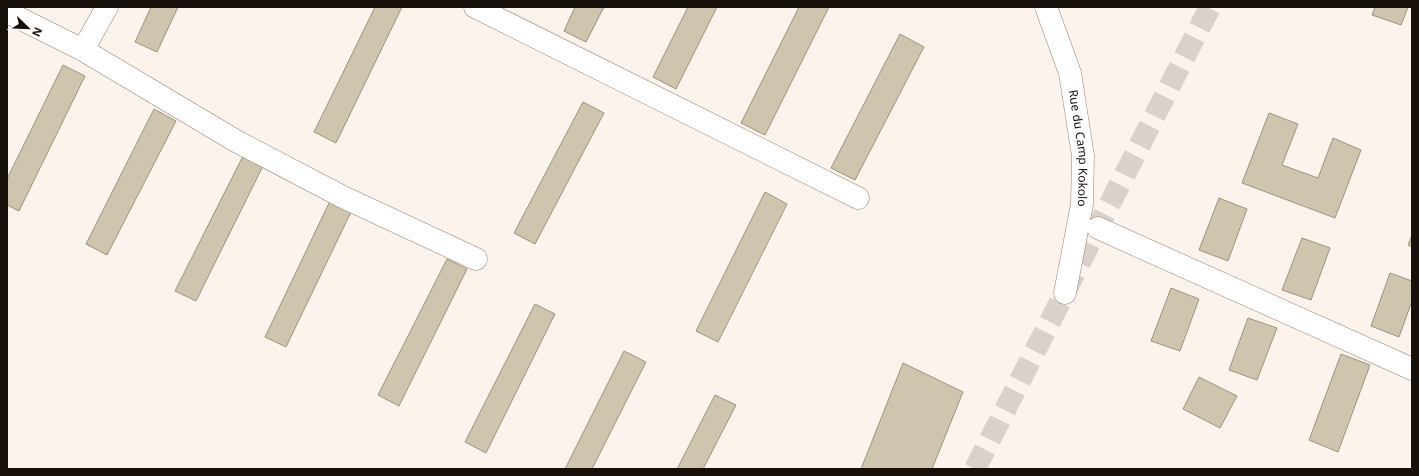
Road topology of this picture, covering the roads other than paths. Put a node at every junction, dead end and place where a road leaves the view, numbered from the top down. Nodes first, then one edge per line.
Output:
1 (107, 7) edge
2 (475, 7) edge
3 (1046, 7) edge
4 (7, 12) edge
5 (83, 50) junction
6 (858, 198) dead end
7 (1098, 228) dead end
8 (476, 259) dead end
9 (1065, 293) dead end
10 (1412, 369) edge

1 - 5 street
2 - 6 street
3 - 9 street, Rue du Camp Kokolo
4 - 5 street
5 - 8 street
7 - 10 street

